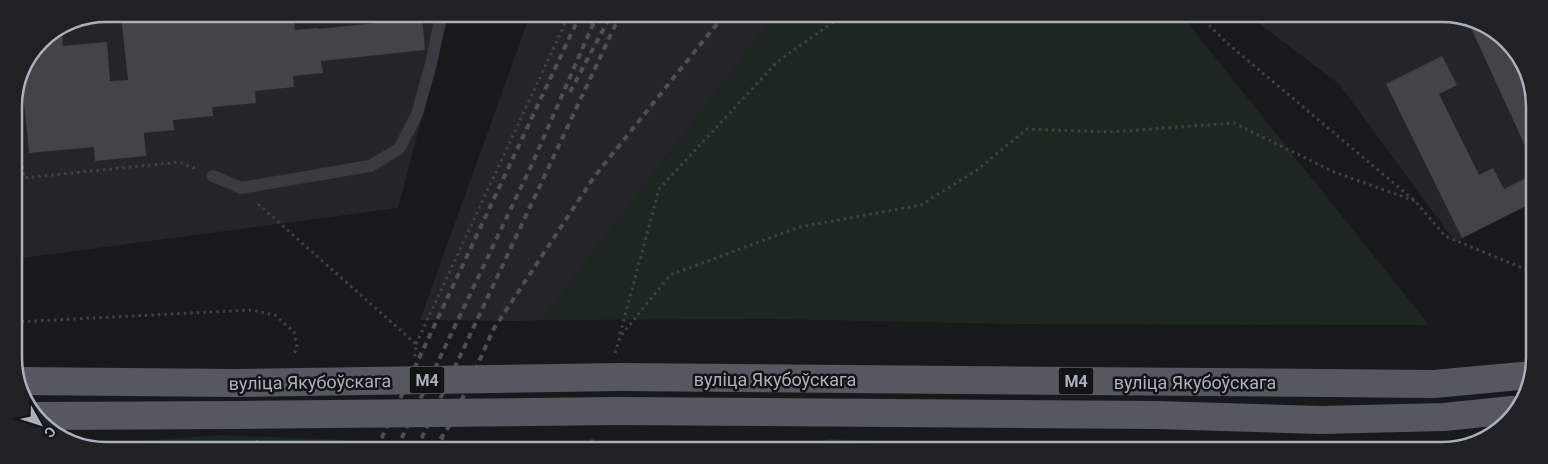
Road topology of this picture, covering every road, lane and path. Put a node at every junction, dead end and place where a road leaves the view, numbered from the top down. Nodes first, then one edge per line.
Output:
1 (439, 22) edge
2 (566, 22) edge
3 (833, 22) edge
4 (1206, 22) edge
5 (23, 168) edge
6 (214, 176) joint
7 (241, 188) junction
8 (1415, 201) junction
9 (1526, 270) edge
10 (22, 322) edge
11 (620, 337) junction
12 (416, 344) junction
13 (415, 360) dead end
14 (290, 365) dead end
15 (617, 366) junction
16 (1524, 376) edge
17 (26, 381) edge
18 (1506, 411) edge
19 (65, 416) edge
20 (595, 430) dead end
21 (260, 435) dead end
22 (441, 438) dead end
23 (256, 442) edge
24 (447, 442) edge
25 (592, 442) edge

1 - 7 lane
2 - 12 path
3 - 11 path
4 - 8 path
5 - 6 path
6 - 7 lane
7 - 12 path
8 - 9 path
8 - 11 path
10 - 14 path
11 - 15 path
12 - 13 path
15 - 16 main road, вуліца Якубоўскага / М4
15 - 17 main road, вуліца Якубоўскага / М4, bridge
18 - 19 main road, вуліца Якубоўскага / М4, bridge
20 - 25 path
21 - 23 path
22 - 24 path

